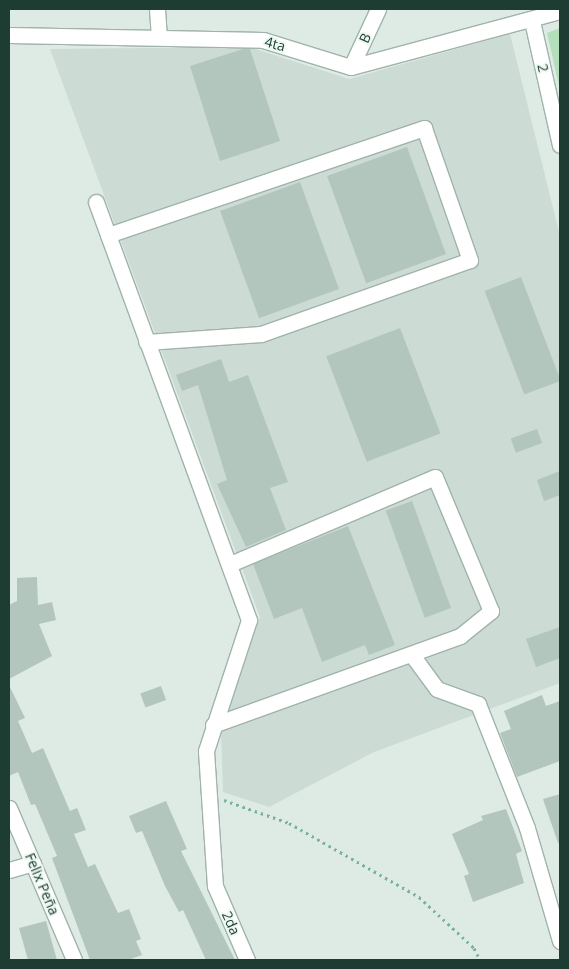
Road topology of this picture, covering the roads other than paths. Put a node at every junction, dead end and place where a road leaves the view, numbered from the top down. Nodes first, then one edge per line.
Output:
1 (157, 9) edge
2 (378, 9) edge
3 (560, 11) edge
4 (532, 21) junction
5 (9, 35) edge
6 (159, 36) junction
7 (351, 67) junction
8 (560, 145) edge
9 (96, 202) dead end
10 (108, 235) junction
11 (146, 342) junction
12 (230, 564) junction
13 (412, 655) junction
14 (213, 725) junction
15 (9, 808) edge
16 (33, 863) junction
17 (9, 870) edge
18 (560, 941) edge
19 (74, 960) edge
20 (247, 960) edge

1 - 6 street
2 - 7 street, B
3 - 4 street
4 - 7 street
4 - 8 street, 2
5 - 6 street, 4ta
6 - 7 street, 4ta
9 - 10 street, 2da
10 - 11 street, 2da
10 - 11 street
11 - 12 street, 2da
12 - 13 street
12 - 14 street, 2da
13 - 14 street
13 - 18 street
14 - 20 street, 2da
15 - 16 street, Felix Peña
16 - 17 street
16 - 19 street, Felix Peña

